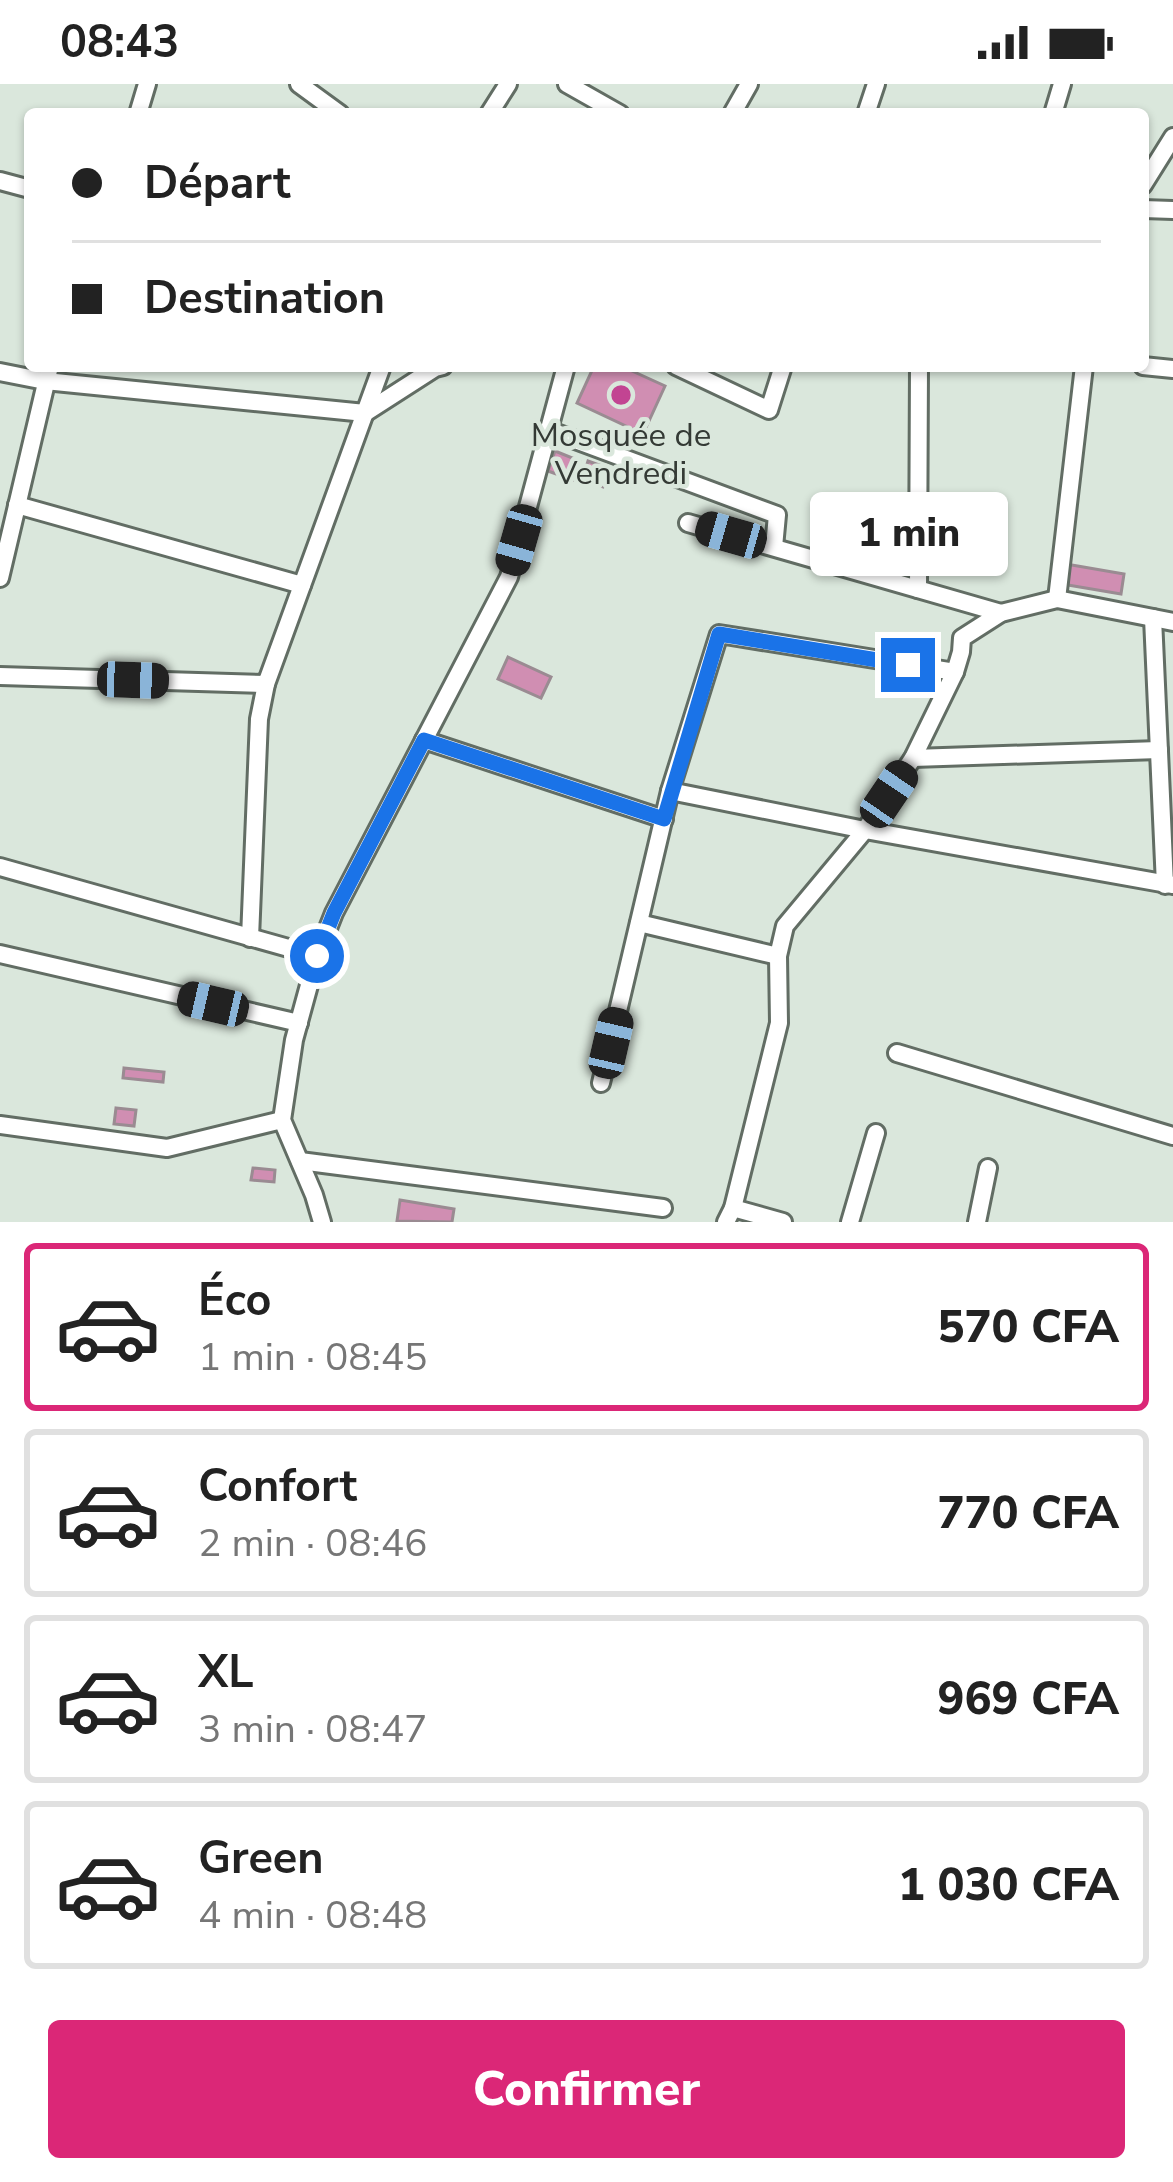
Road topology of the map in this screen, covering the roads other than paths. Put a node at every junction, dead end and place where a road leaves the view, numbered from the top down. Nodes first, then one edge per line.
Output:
1 (299, 84) edge
2 (567, 84) edge
3 (332, 108) edge
4 (609, 108) edge
5 (1173, 137) edge
6 (1149, 175) edge
7 (0, 372) edge
8 (380, 372) edge
9 (429, 372) edge
10 (565, 372) edge
11 (689, 372) edge
12 (781, 372) edge
13 (920, 372) edge
14 (1083, 372) edge
15 (47, 374) edge
16 (365, 413) junction
17 (550, 431) junction
18 (16, 505) junction
19 (688, 523) dead end
20 (774, 547) junction
21 (0, 578) edge
22 (302, 585) junction
23 (919, 589) junction
24 (1057, 599) junction
25 (1001, 613) junction
26 (1153, 618) junction
27 (1173, 622) edge
28 (955, 672) junction
29 (0, 676) edge
30 (266, 684) junction
31 (424, 740) junction
32 (1159, 750) junction
33 (913, 758) junction
34 (670, 791) junction
35 (664, 819) junction
36 (865, 830) junction
37 (0, 867) edge
38 (1169, 885) edge
39 (639, 923) junction
40 (250, 938) junction
41 (0, 954) edge
42 (317, 956) junction
43 (778, 956) junction
44 (299, 1023) junction
45 (898, 1053) dead end
46 (601, 1083) dead end
47 (282, 1120) junction
48 (0, 1125) edge
49 (876, 1133) dead end
50 (1173, 1136) edge
51 (300, 1161) junction
52 (988, 1168) dead end
53 (664, 1208) dead end
54 (729, 1215) edge
55 (322, 1222) edge
56 (783, 1222) edge
57 (850, 1222) edge
58 (977, 1222) edge

1 - 3 street
2 - 4 street
5 - 6 street
7 - 15 street
8 - 16 street
9 - 16 street
10 - 17 street
11 - 12 street
13 - 23 street
14 - 24 street
15 - 16 street
15 - 18 street
16 - 22 street
17 - 20 street
17 - 31 street
18 - 21 street
18 - 22 street
19 - 20 street
20 - 23 street
22 - 30 street
23 - 25 street
24 - 25 street
24 - 26 street
25 - 28 street
26 - 27 street
26 - 32 street
28 - 33 street
28 - 34 street
29 - 30 street
30 - 40 street
31 - 35 street
31 - 42 street
32 - 33 street
32 - 38 street
33 - 36 street
34 - 35 street
34 - 36 street
35 - 39 street
36 - 38 street
36 - 43 street
37 - 40 street
39 - 43 street
39 - 46 street
40 - 42 street
41 - 44 street
42 - 44 street
43 - 54 street
44 - 47 street
45 - 50 street
47 - 48 street
47 - 51 street
49 - 57 street
51 - 53 street
51 - 55 street
52 - 58 street
54 - 56 street

